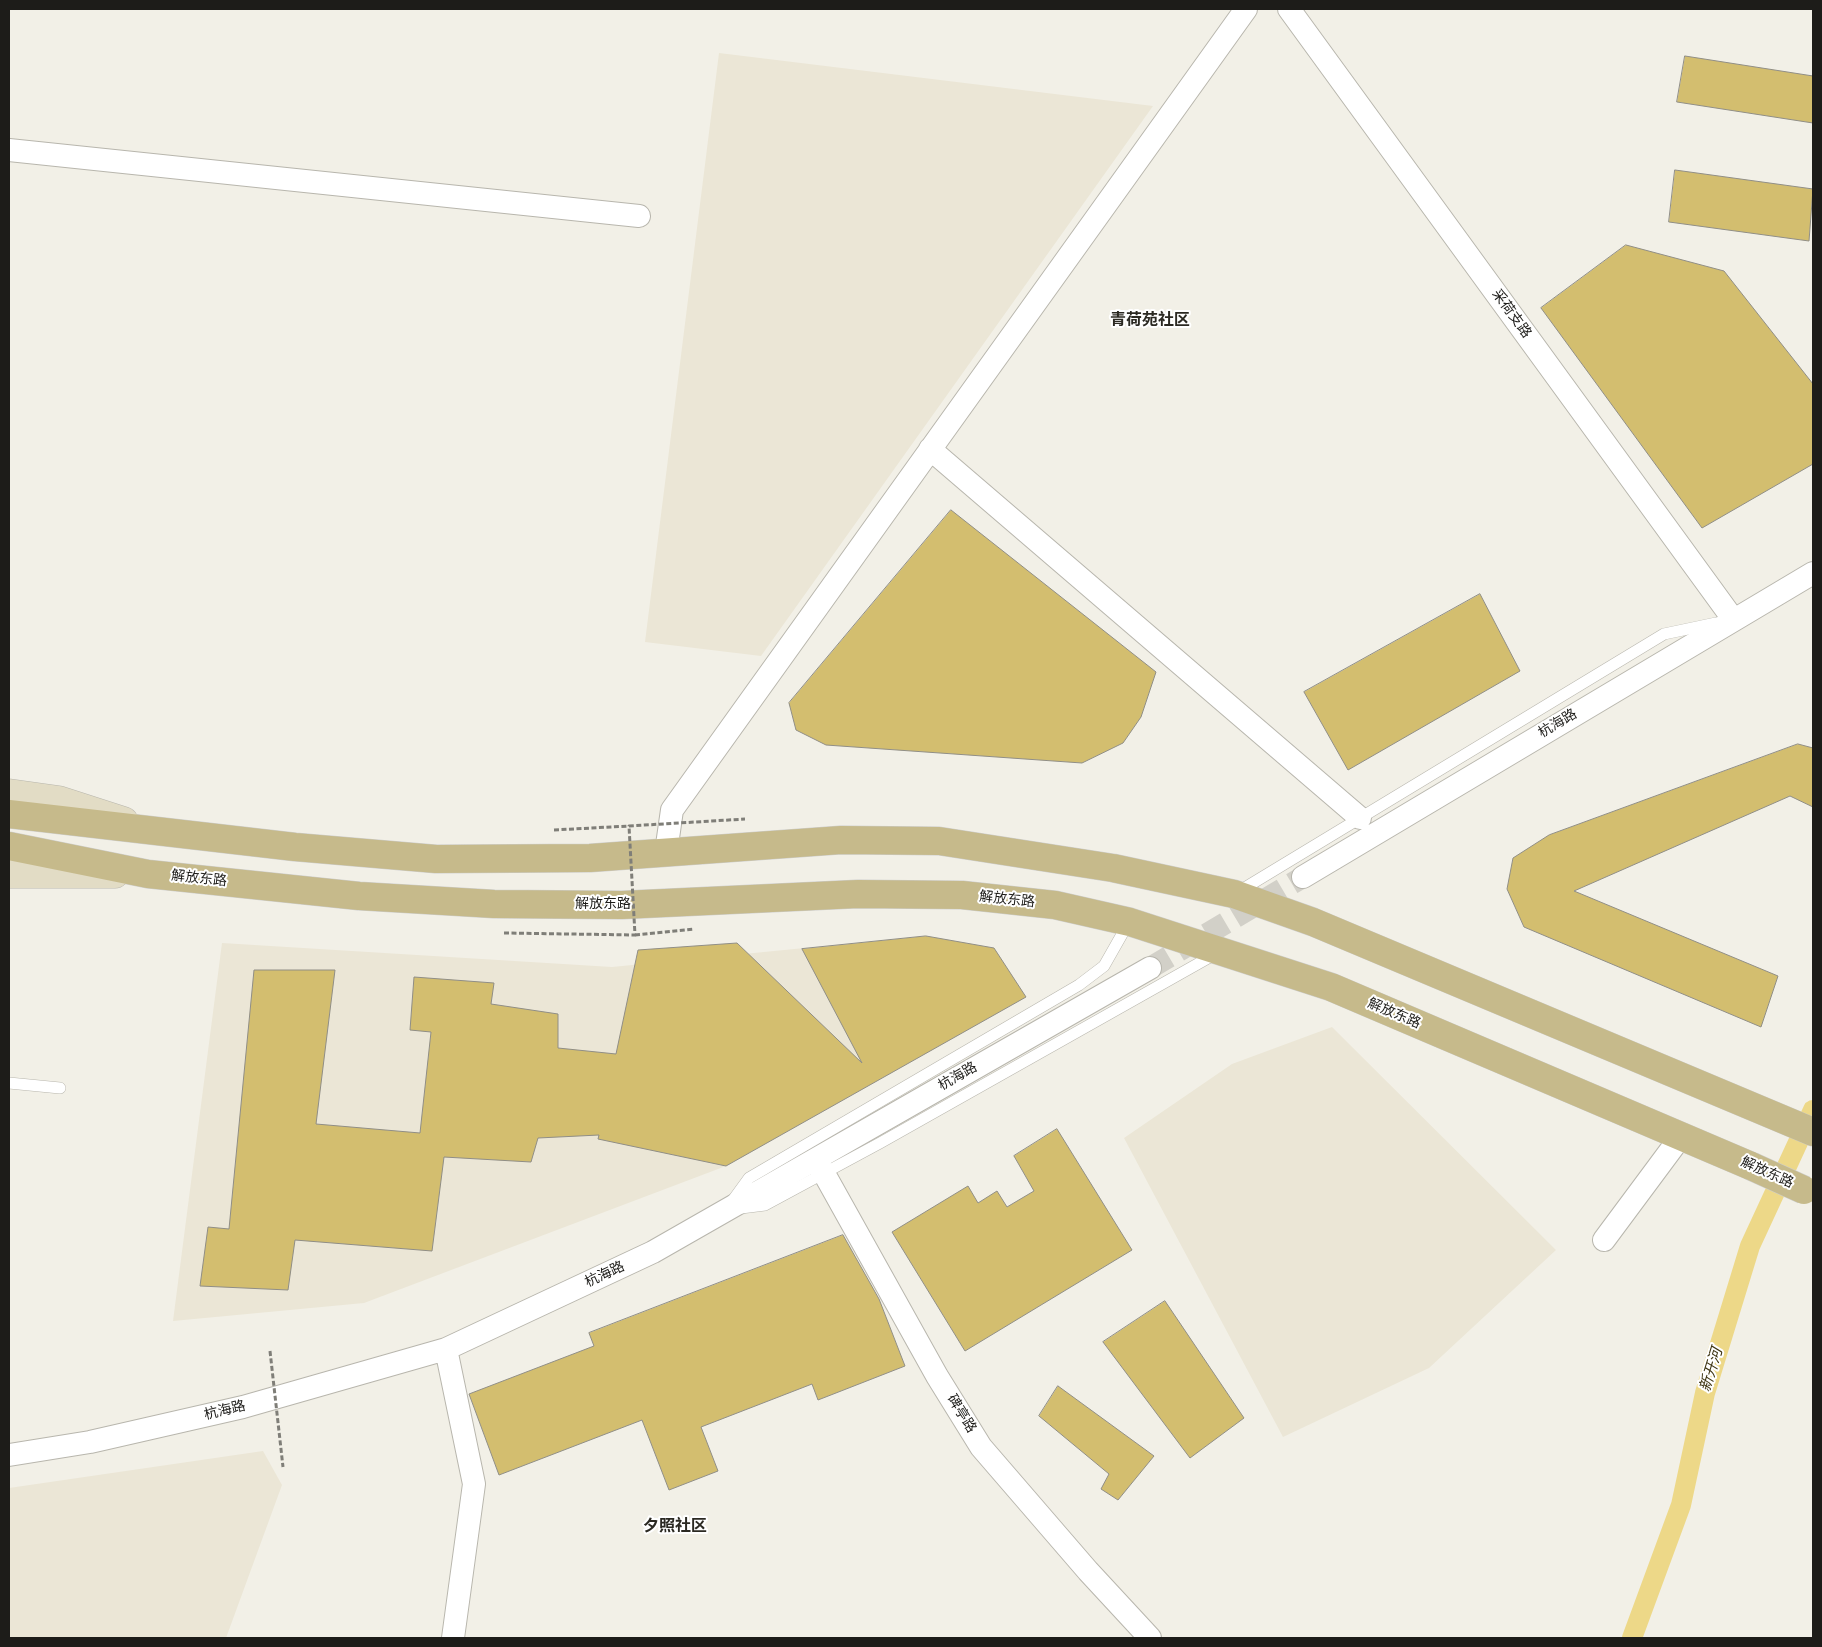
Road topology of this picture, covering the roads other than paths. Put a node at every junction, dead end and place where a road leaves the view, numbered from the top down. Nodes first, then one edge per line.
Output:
1 (1246, 9) edge
2 (1289, 9) edge
3 (9, 150) edge
4 (639, 216) dead end
5 (930, 449) junction
6 (1813, 573) edge
7 (1733, 619) junction
8 (9, 793) edge
9 (9, 814) edge
10 (1360, 818) junction
11 (154, 831) junction
12 (9, 846) edge
13 (666, 852) junction
14 (9, 874) edge
15 (148, 874) junction
16 (1303, 877) tunnel mouth
17 (1234, 894) junction
18 (1130, 922) junction
19 (1221, 950) junction
20 (1150, 968) tunnel mouth
21 (9, 1083) edge
22 (60, 1088) dead end
23 (1813, 1132) edge
24 (1682, 1135) junction
25 (820, 1166) junction
26 (1809, 1192) edge
27 (727, 1210) junction
28 (1604, 1240) dead end
29 (446, 1349) junction
30 (9, 1455) edge
31 (453, 1638) edge
32 (1150, 1638) edge

1 - 5 street
2 - 7 street, 采荷支路
3 - 4 street
5 - 10 street
5 - 13 street
6 - 7 street, 杭海路
7 - 10 lane
7 - 16 street, 杭海路
8 - 11 main road
9 - 11 main road
10 - 17 lane
11 - 13 main road
12 - 15 main road, 解放东路
13 - 17 main road
14 - 15 main road, 解放东路
15 - 18 main road, 解放东路
17 - 23 main road
18 - 19 main road, 解放东路
18 - 27 lane
19 - 24 main road, 解放东路
19 - 25 lane
20 - 25 street, 杭海路
21 - 22 lane
24 - 26 main road, 解放东路, bridge
24 - 28 street
25 - 27 street, 杭海路
25 - 32 street, 碑亭路
27 - 29 street, 杭海路
29 - 30 street, 杭海路
29 - 31 street

